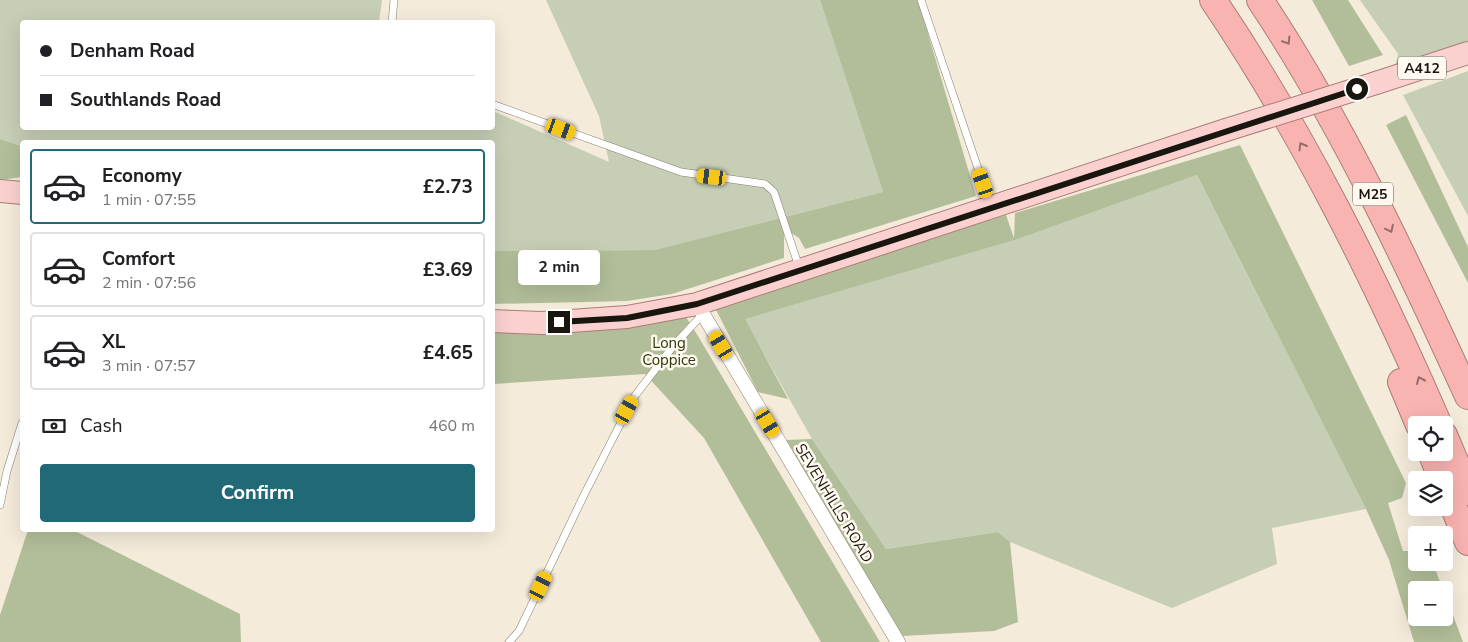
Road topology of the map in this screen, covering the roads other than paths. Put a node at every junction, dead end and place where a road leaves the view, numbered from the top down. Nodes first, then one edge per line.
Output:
1 (394, 0) edge
2 (921, 0) edge
3 (1213, 0) edge
4 (1260, 0) edge
5 (392, 20) edge
6 (1468, 53) edge
7 (495, 105) edge
8 (0, 191) edge
9 (20, 193) edge
10 (992, 209) junction
11 (1338, 213) junction
12 (800, 270) junction
13 (700, 309) junction
14 (495, 321) edge
15 (1468, 396) edge
16 (1415, 416) edge
17 (1435, 416) edge
18 (20, 430) edge
19 (1437, 461) edge
20 (1451, 461) edge
21 (1457, 486) edge
22 (0, 505) edge
23 (1468, 542) edge
24 (509, 642) edge
25 (898, 642) edge

1 - 5 lane
2 - 10 lane
11 -> 3 highway, M25
4 -> 15 highway, M25
6 - 10 main road, A412, bridge
7 - 12 lane
8 - 9 main road
10 - 12 main road, A412
11 - 16 highway, M25
17 -> 11 highway, M25
12 - 13 main road, A412
13 - 14 main road, A412
13 - 24 lane
13 - 25 street, SEVENHILLS ROAD
18 - 22 lane
19 - 21 highway
20 - 21 highway
21 - 23 highway

